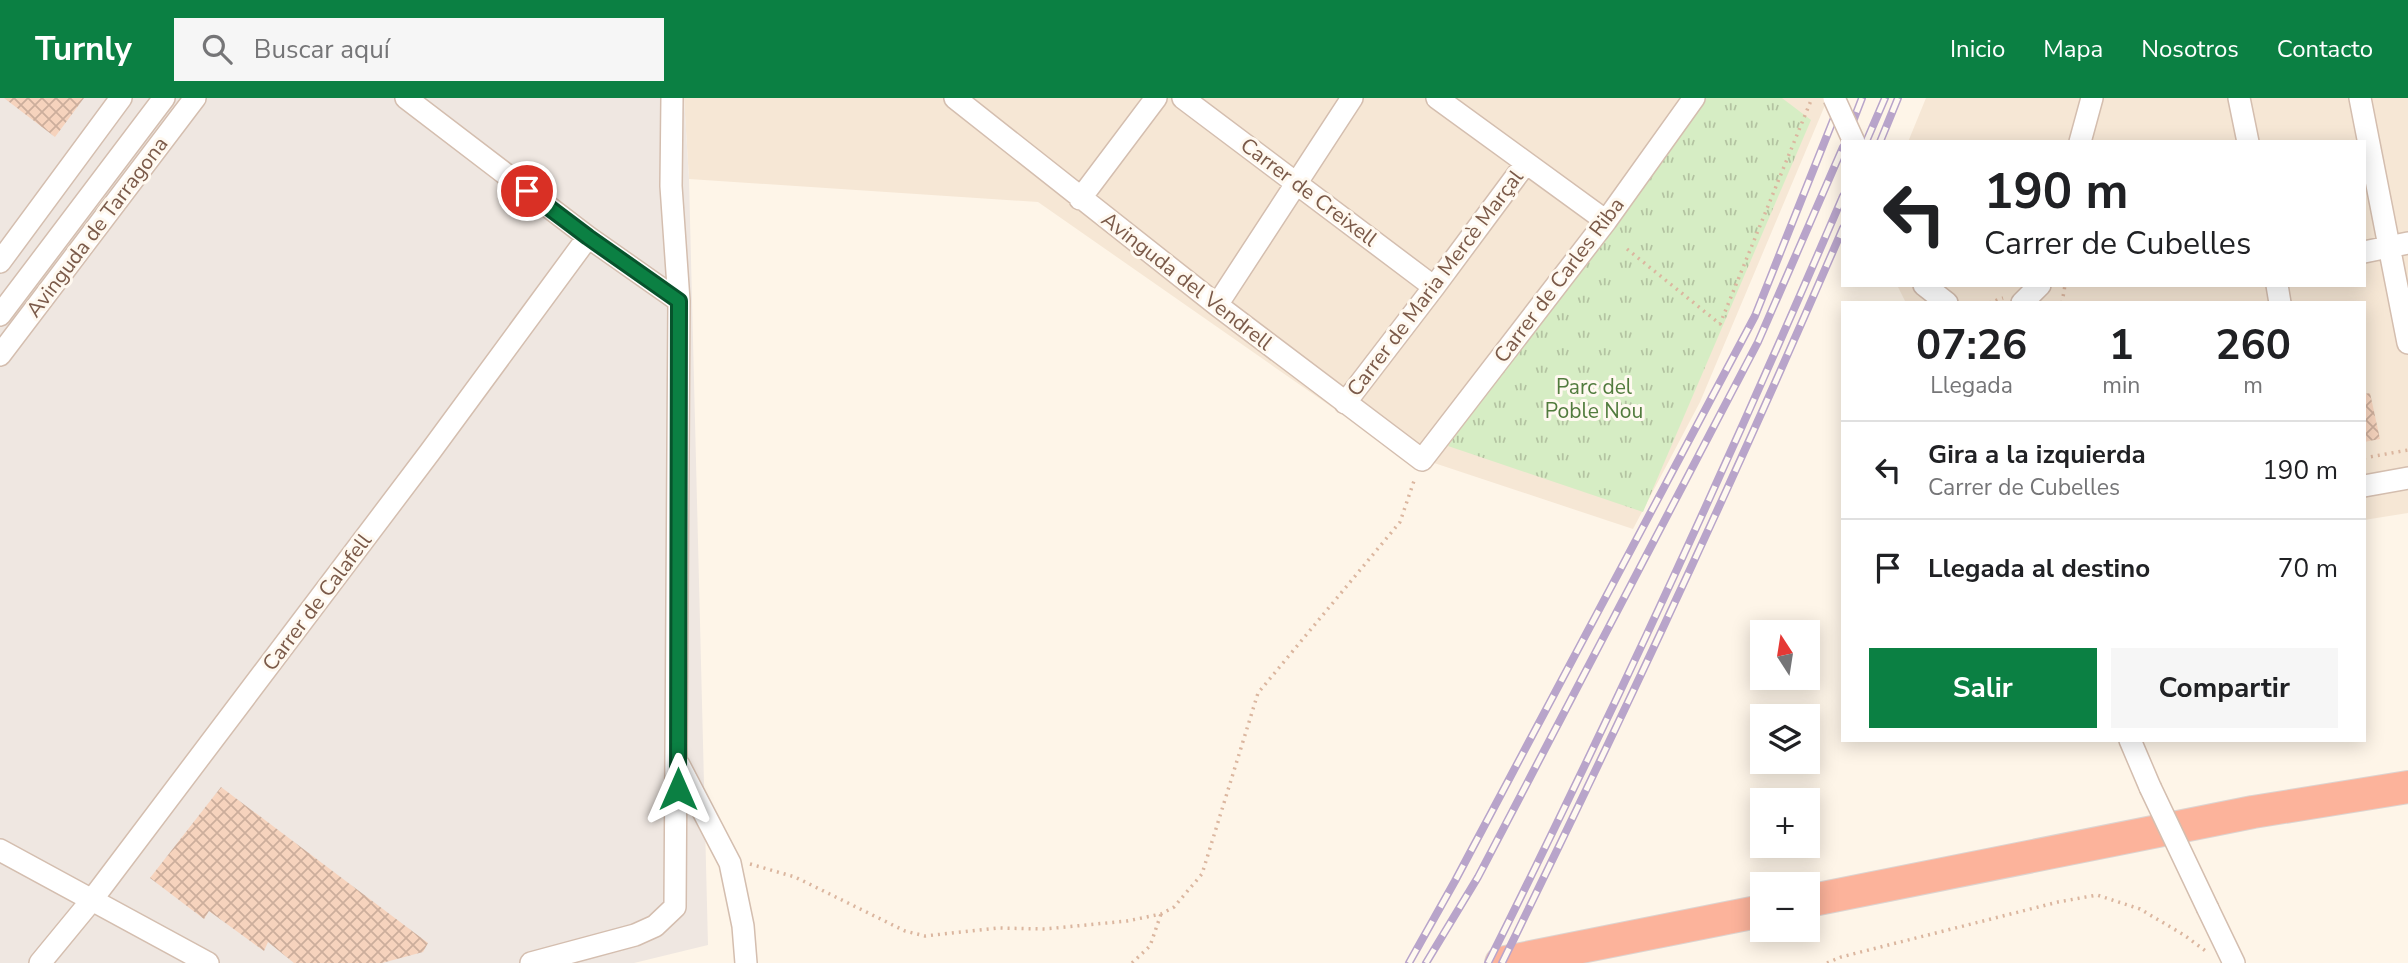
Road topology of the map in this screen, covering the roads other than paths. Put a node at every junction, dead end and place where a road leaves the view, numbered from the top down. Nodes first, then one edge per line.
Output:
1 (121, 98) edge
2 (164, 98) edge
3 (195, 98) edge
4 (405, 98) edge
5 (672, 98) edge
6 (955, 98) edge
7 (1157, 98) edge
8 (1183, 98) edge
9 (1352, 98) edge
10 (1437, 98) edge
11 (1694, 98) edge
12 (1833, 98) edge
13 (2092, 98) edge
14 (2239, 98) edge
15 (2360, 98) edge
16 (1853, 140) edge
17 (2081, 140) edge
18 (2248, 140) edge
19 (1526, 163) junction
20 (1296, 183) junction
21 (1080, 199) junction
22 (1606, 221) junction
23 (588, 237) junction
24 (2399, 245) edge
25 (2366, 252) edge
26 (0, 262) edge
27 (1434, 287) junction
28 (1926, 287) edge
29 (2039, 287) edge
30 (679, 301) junction
31 (1944, 301) edge
32 (2024, 301) edge
33 (1217, 305) junction
34 (0, 315) edge
35 (2408, 343) edge
36 (0, 355) edge
37 (1345, 403) junction
38 (1422, 460) joint
39 (2408, 478) edge
40 (2366, 486) edge
41 (2131, 742) edge
42 (678, 763) junction
43 (2408, 787) edge
44 (0, 850) edge
45 (1820, 899) edge
46 (91, 901) junction
47 (1750, 913) edge
48 (40, 963) edge
49 (208, 963) edge
50 (531, 963) edge
51 (746, 963) edge
52 (1501, 963) edge
53 (2234, 963) edge

1 - 26 street
2 - 34 street, Avinguda de Tarragona
3 - 36 street, Avinguda de Tarragona
4 - 23 street
5 - 30 street
6 - 21 street, Avinguda del Vendrell
7 - 21 street
8 - 20 street, Carrer de Creixell
9 - 20 street
10 - 19 street
11 - 22 street, Carrer de Carles Riba
12 - 16 street, bridge
13 - 17 street
14 - 18 street
15 - 24 street
19 - 22 street
19 - 27 street, Carrer de Maria Mercè Marçal
20 - 27 street, Carrer de Creixell
20 - 33 street
21 - 33 street, Avinguda del Vendrell
22 - 38 street, Carrer de Carles Riba
23 - 30 street
23 - 46 street, Carrer de Calafell
24 - 25 street
24 - 35 street
27 - 37 street, Carrer de Maria Mercè Marçal
28 - 31 street
29 - 32 street
30 - 42 street
33 - 37 street, Avinguda del Vendrell
37 - 38 street, Avinguda del Vendrell
39 - 40 street
41 - 53 street, bridge
42 - 50 street
42 - 51 street
43 - 45 highway
44 - 46 street
46 - 48 street, Carrer de Calafell
46 - 49 street
47 - 52 highway

